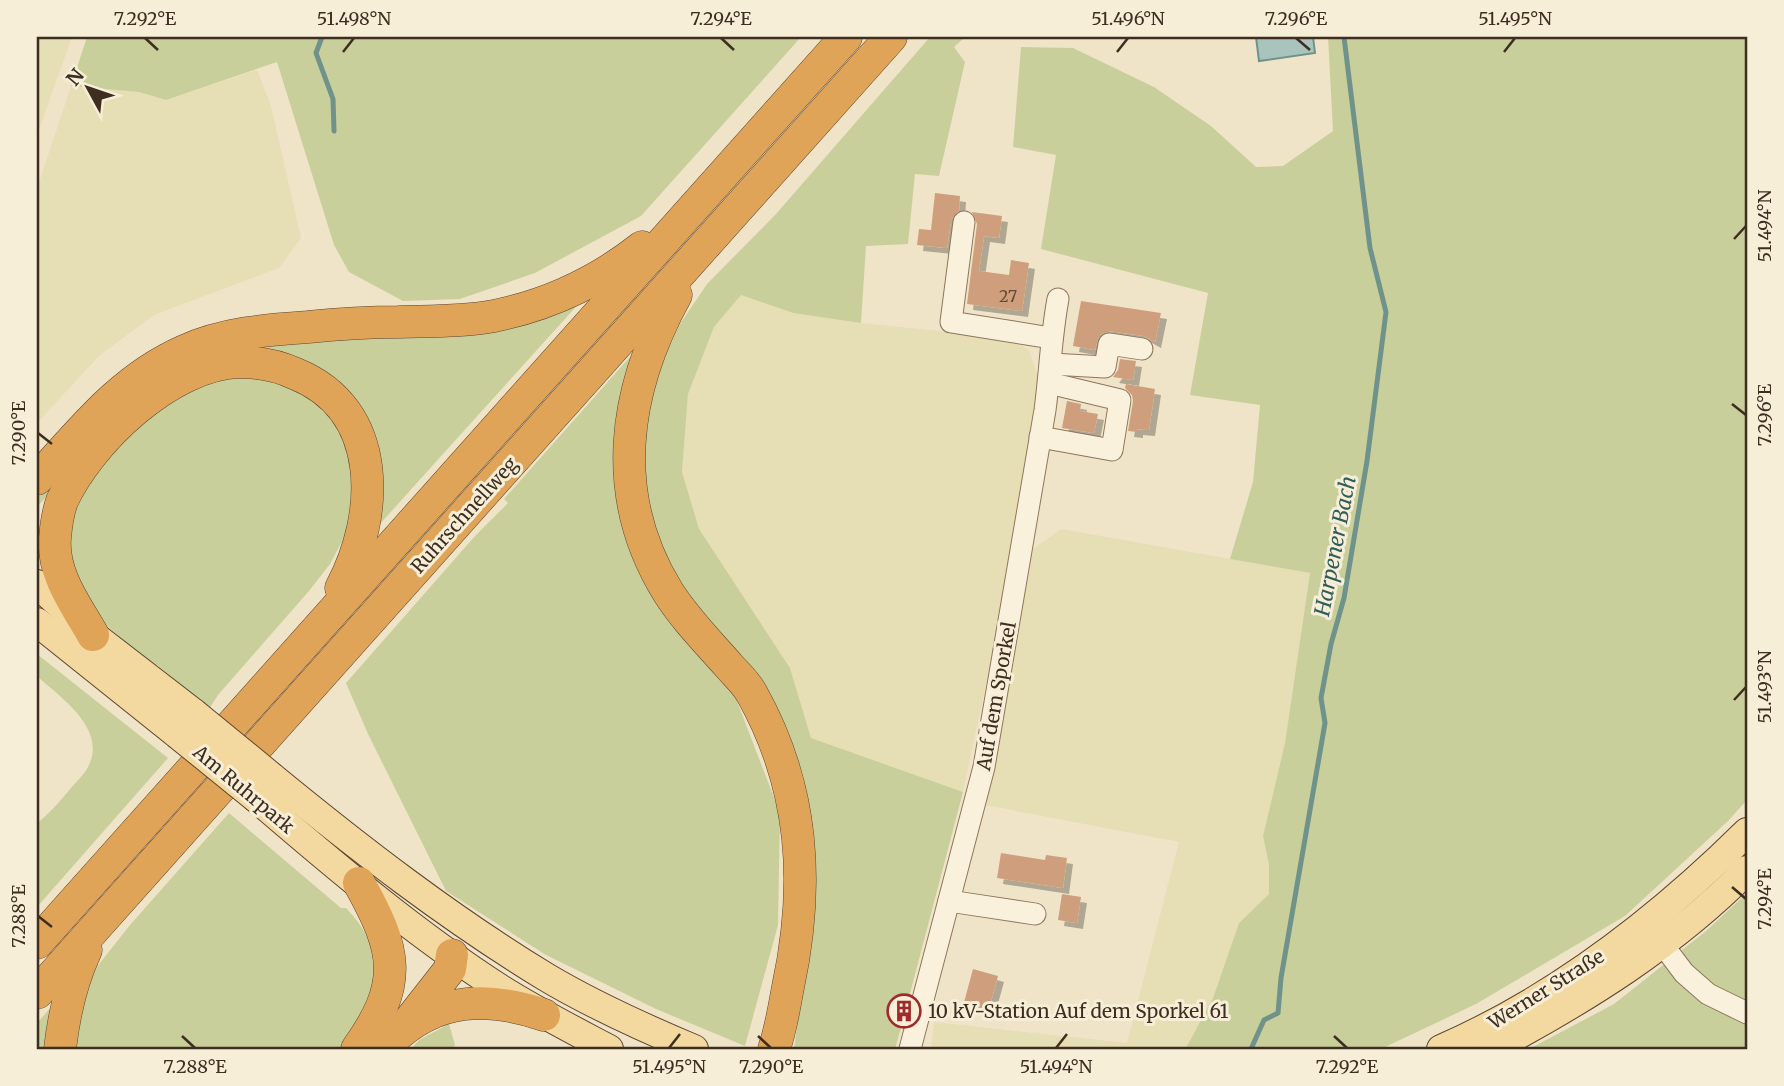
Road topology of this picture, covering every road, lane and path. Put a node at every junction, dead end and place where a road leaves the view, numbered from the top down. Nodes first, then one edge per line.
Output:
1 (846, 37) edge
2 (891, 37) edge
3 (717, 181) junction
4 (740, 206) junction
5 (964, 222) dead end
6 (1058, 299) dead end
7 (1051, 338) junction
8 (1142, 349) dead end
9 (1050, 374) junction
10 (1040, 437) junction
11 (80, 469) junction
12 (37, 479) edge
13 (37, 521) edge
14 (37, 583) edge
15 (37, 622) edge
16 (93, 635) junction
17 (304, 643) junction
18 (186, 723) junction
19 (264, 787) junction
20 (1747, 832) edge
21 (1747, 870) edge
22 (359, 883) junction
23 (949, 901) junction
24 (116, 905) junction
25 (442, 909) junction
26 (1035, 914) dead end
27 (1655, 933) junction
28 (37, 943) edge
29 (452, 955) junction
30 (37, 993) edge
31 (1747, 1013) edge
32 (544, 1015) junction
33 (388, 1045) edge
34 (60, 1049) edge
35 (357, 1049) edge
36 (609, 1049) edge
37 (694, 1049) edge
38 (774, 1049) edge
39 (910, 1049) edge
40 (1441, 1049) edge
41 (1492, 1049) edge

1 - 3 highway, Ruhrschnellweg
2 - 4 highway, Ruhrschnellweg
3 - 12 highway
3 - 17 highway, Ruhrschnellweg
4 - 24 highway, Ruhrschnellweg
4 - 38 highway
5 - 7 street
6 - 7 street, Auf dem Sporkel
7 - 9 street, Auf dem Sporkel
8 - 9 street
9 - 10 street, Auf dem Sporkel
9 - 10 street
10 - 23 street, Auf dem Sporkel
11 - 13 highway
11 - 16 highway
11 - 17 highway
14 - 16 main road, Am Ruhrpark
15 - 18 main road, Am Ruhrpark
16 - 18 main road, Am Ruhrpark
17 - 28 highway, Ruhrschnellweg
18 - 19 main road, Am Ruhrpark, bridge
19 - 22 main road, Am Ruhrpark
19 - 25 main road, Am Ruhrpark
20 - 27 main road, Werner Straße
21 - 27 main road, Werner Straße
22 - 29 main road, Am Ruhrpark
22 - 35 highway
23 - 26 street
23 - 39 street, Auf dem Sporkel
24 - 30 highway, Ruhrschnellweg
24 - 34 highway
25 - 29 main road
25 - 37 main road, Am Ruhrpark
27 - 31 street
27 - 40 main road, Werner Straße
27 - 41 main road, Werner Straße
29 - 32 main road, Am Ruhrpark
29 - 33 highway
32 - 33 highway
32 - 36 main road, Am Ruhrpark

